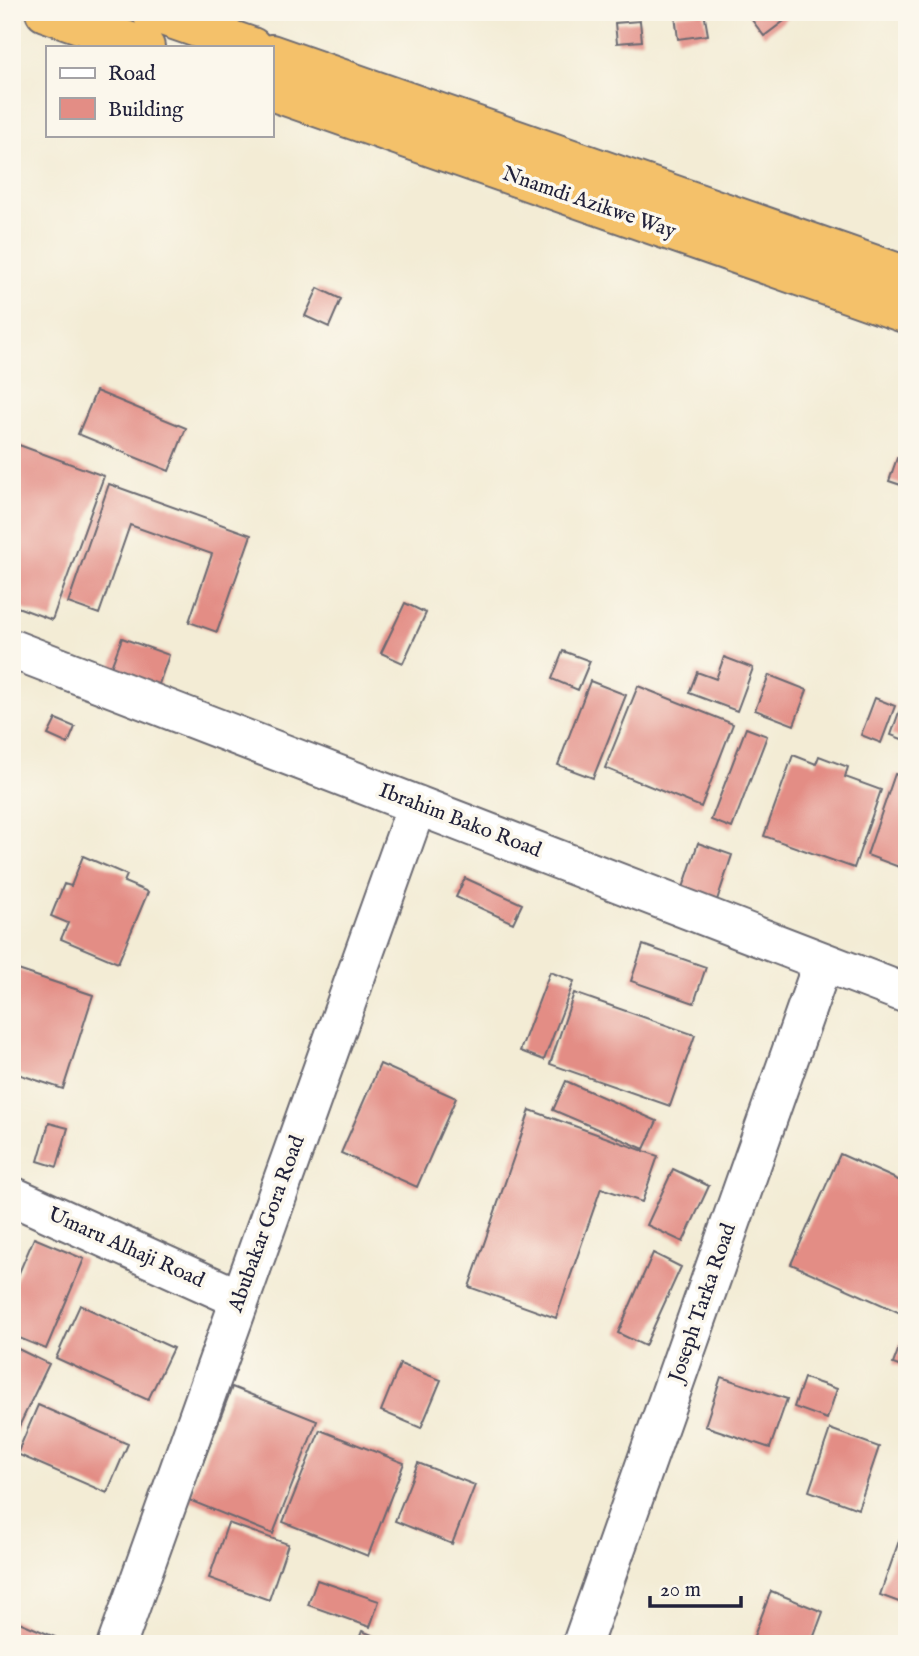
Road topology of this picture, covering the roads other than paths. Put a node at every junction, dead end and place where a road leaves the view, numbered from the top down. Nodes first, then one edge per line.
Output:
1 (45, 12) edge
2 (151, 12) edge
3 (142, 46) edge
4 (249, 46) edge
5 (273, 55) edge
6 (273, 92) edge
7 (907, 276) edge
8 (907, 314) edge
9 (12, 649) edge
10 (417, 805) junction
11 (823, 962) junction
12 (907, 994) edge
13 (12, 1196) edge
14 (240, 1299) junction
15 (117, 1644) edge
16 (582, 1644) edge

1 - 3 highway
2 - 4 highway
5 - 7 highway, Nnamdi Azikwe Way
6 - 8 highway, Nnamdi Azikwe Way
9 - 10 street, Ibrahim Bako Road
10 - 11 street, Ibrahim Bako Road
10 - 14 street, Abubakar Gora Road
11 - 12 street, Ibrahim Bako Road
11 - 16 street, Joseph Tarka Road
13 - 14 street, Umaru Alhaji Road
14 - 15 street, Abubakar Gora Road

